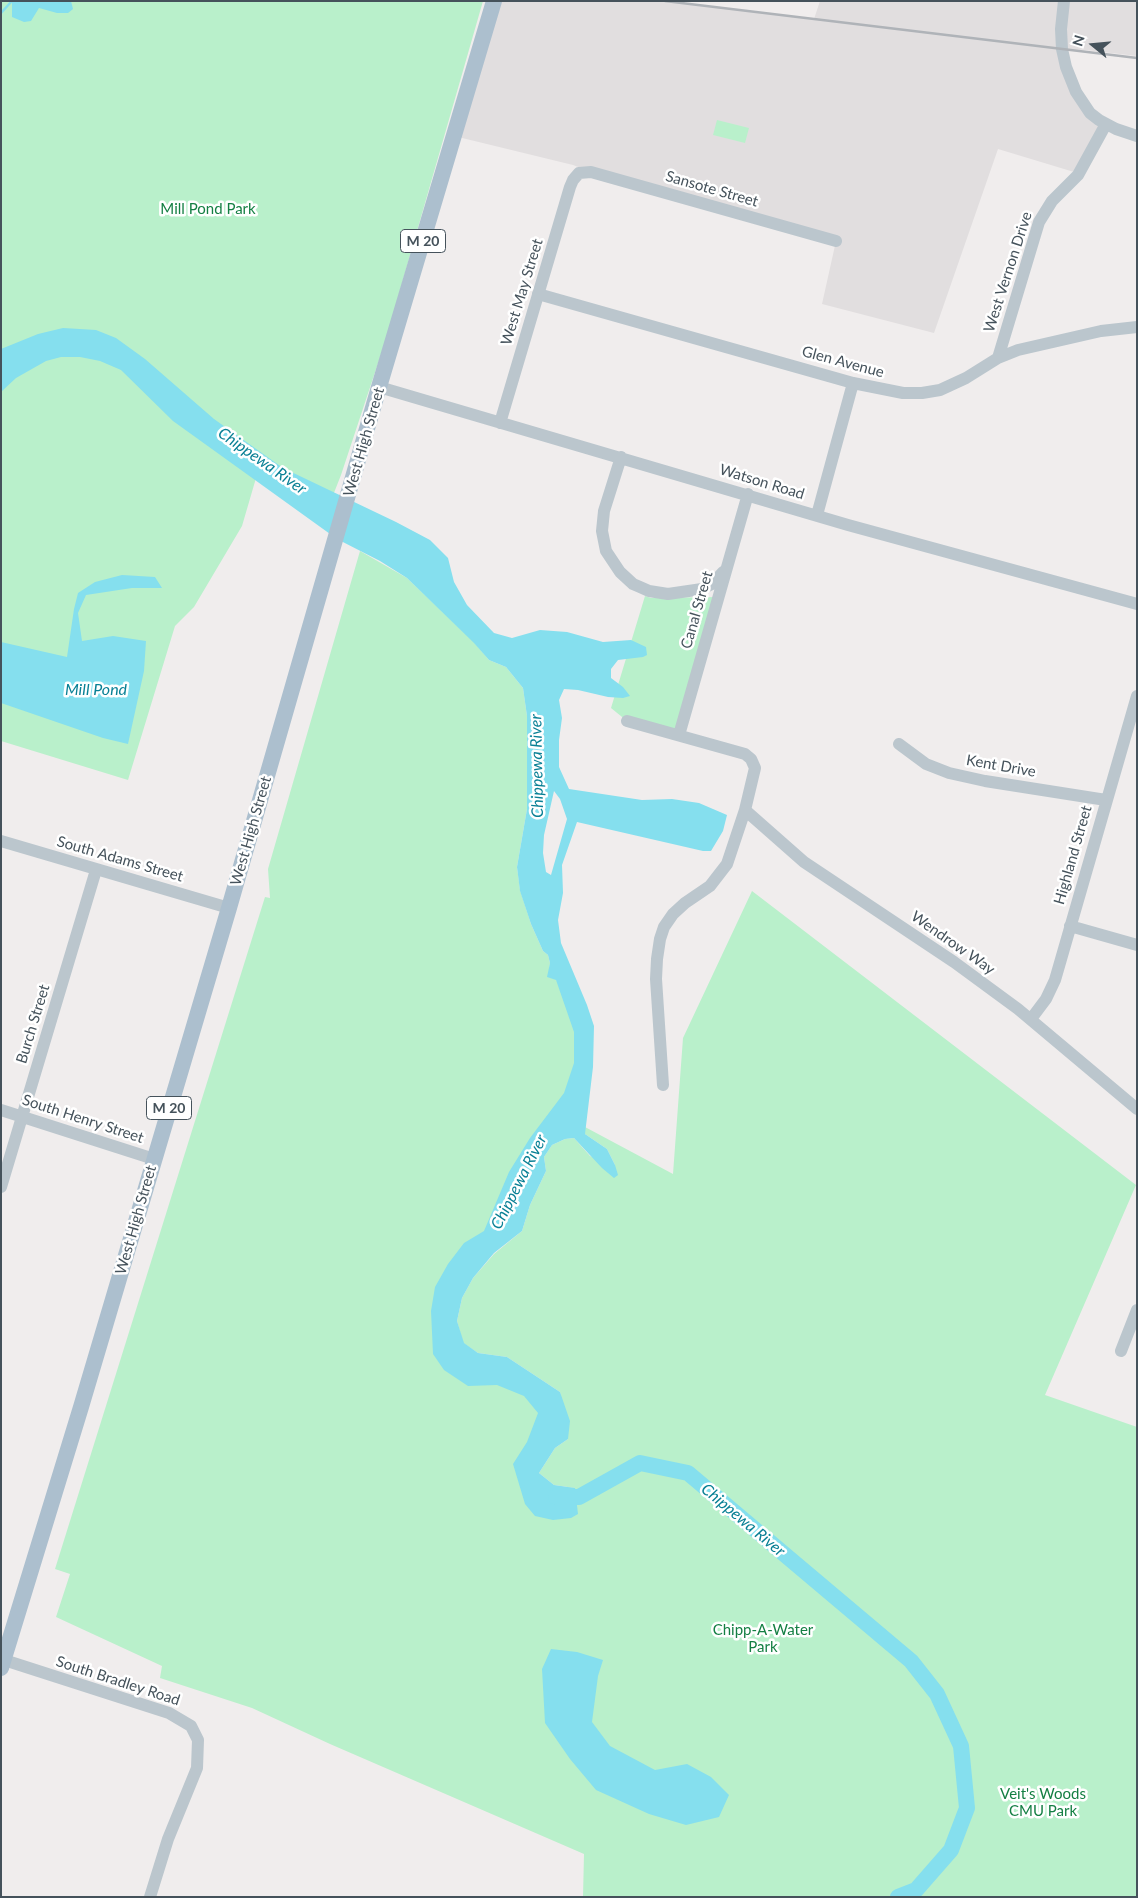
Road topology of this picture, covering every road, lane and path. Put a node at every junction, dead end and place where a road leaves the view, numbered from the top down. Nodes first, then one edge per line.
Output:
1 (494, 1) edge
2 (1064, 1) edge
3 (1106, 124) junction
4 (1137, 136) edge
5 (579, 173) joint
6 (836, 241) dead end
7 (538, 294) junction
8 (1137, 327) edge
9 (998, 358) junction
10 (853, 383) junction
11 (380, 387) junction
12 (500, 422) junction
13 (621, 457) junction
14 (748, 494) junction
15 (817, 515) junction
16 (727, 566) junction
17 (1137, 604) edge
18 (1137, 696) edge
19 (627, 721) dead end
20 (679, 735) junction
21 (899, 744) dead end
22 (1106, 800) junction
23 (744, 810) junction
24 (1, 841) edge
25 (96, 870) junction
26 (229, 908) junction
27 (1070, 926) junction
28 (1137, 945) edge
29 (1031, 1019) junction
30 (663, 1085) dead end
31 (1137, 1109) edge
32 (1, 1110) edge
33 (22, 1116) junction
34 (154, 1159) junction
35 (1, 1187) edge
36 (1137, 1310) edge
37 (1121, 1351) dead end
38 (2, 1662) edge
39 (150, 1897) edge

1 - 11 main road, West High Street / M 20
2 - 3 street
3 - 4 street
3 - 9 street, West Vernon Drive
5 - 6 street, Sansote Street
5 - 7 street, West May Street
7 - 10 street, Glen Avenue
7 - 12 street, West May Street
8 - 9 street, Glen Avenue
9 - 10 street, Glen Avenue
10 - 15 street
11 - 12 street, Watson Road
11 - 26 main road, West High Street / M 20
12 - 13 street, Watson Road
13 - 14 street, Watson Road
13 - 16 street
14 - 15 street, Watson Road
14 - 16 street, Canal Street
15 - 17 street, Watson Road
16 - 20 street, Canal Street
18 - 22 street, Highland Street
19 - 20 street
20 - 23 street
21 - 22 street, Kent Drive
22 - 27 street, Highland Street
23 - 29 street, Wendrow Way
23 - 30 street
24 - 25 street, South Adams Street
25 - 26 street, South Adams Street
25 - 33 street, Burch Street
26 - 34 main road, West High Street / M 20
27 - 28 street
27 - 29 street, Highland Street
29 - 31 street, Wendrow Way
32 - 33 street, South Henry Street
33 - 34 street, South Henry Street
33 - 35 street, Burch Street
34 - 38 main road, West High Street / M 20
36 - 37 street
38 - 39 street, South Bradley Road

